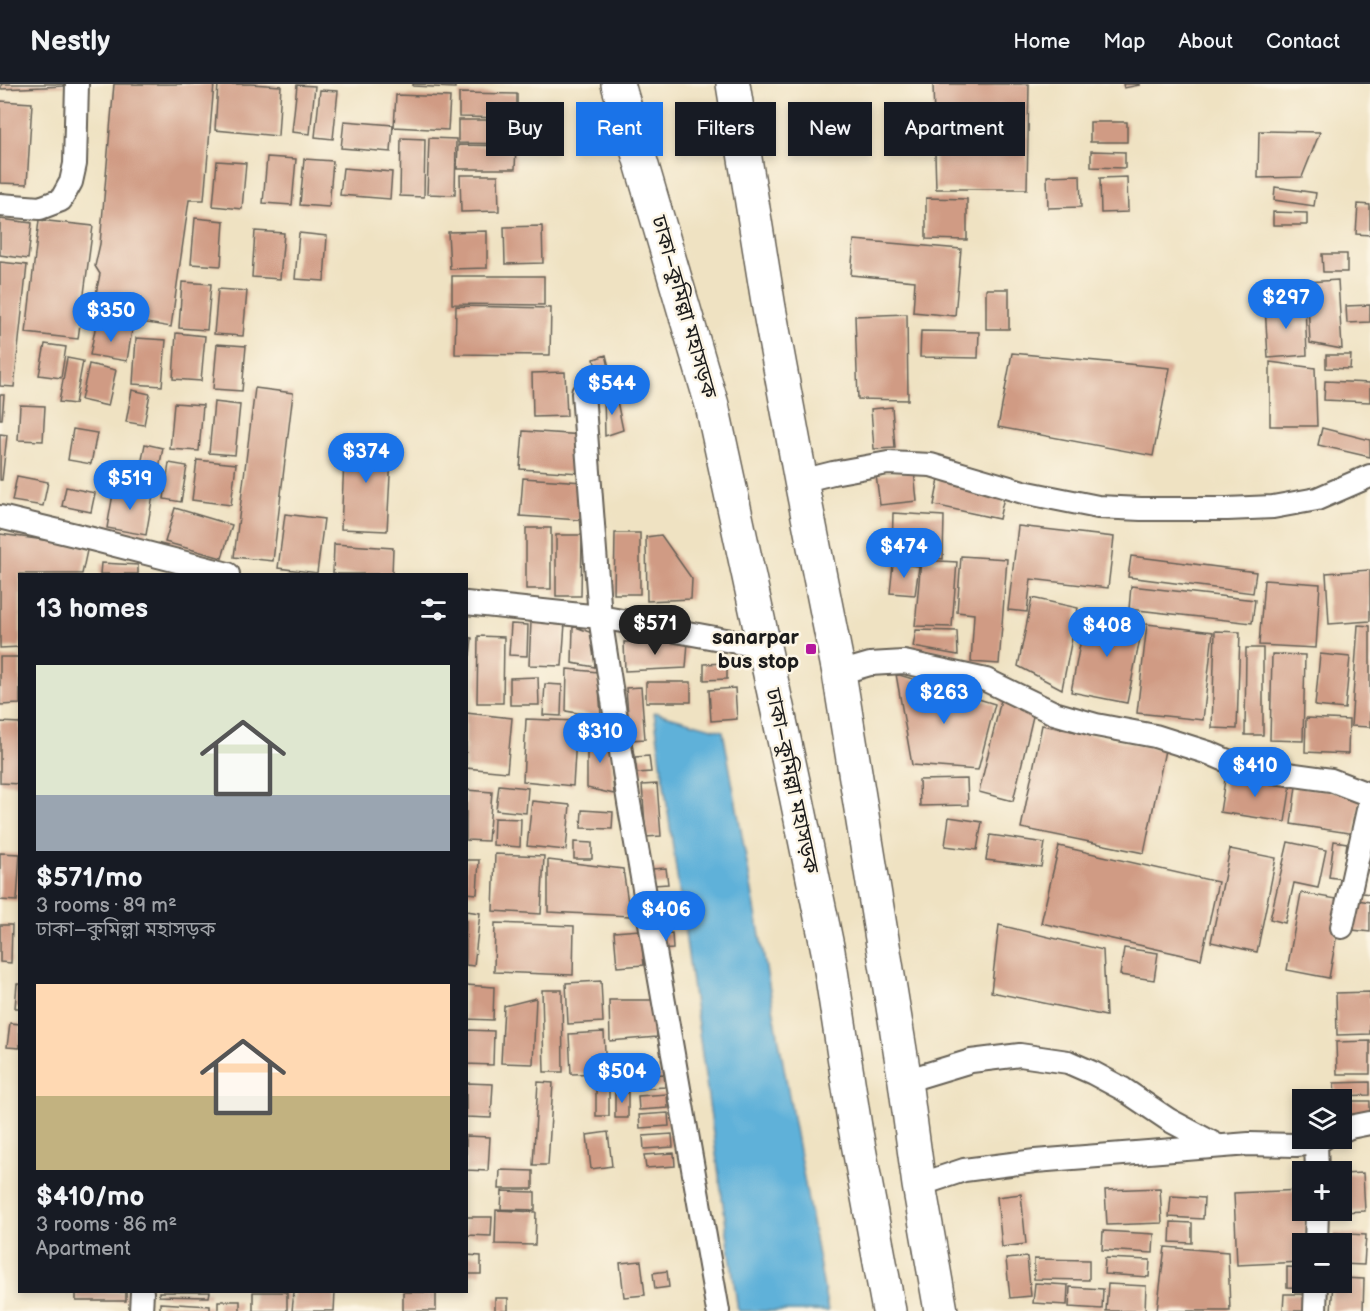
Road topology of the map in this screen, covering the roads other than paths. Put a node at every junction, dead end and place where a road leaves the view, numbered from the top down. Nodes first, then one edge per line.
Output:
1 (77, 84) edge
2 (618, 84) edge
3 (733, 84) edge
4 (0, 206) edge
5 (583, 393) dead end
6 (1370, 476) edge
7 (801, 482) junction
8 (0, 517) edge
9 (224, 573) edge
10 (468, 603) edge
11 (600, 617) junction
12 (764, 647) junction
13 (839, 673) junction
14 (1370, 795) edge
15 (1370, 801) edge
16 (1342, 927) dead end
17 (905, 1081) junction
18 (1370, 1124) edge
19 (1352, 1127) edge
20 (1292, 1145) edge
21 (1218, 1146) junction
22 (919, 1185) junction
23 (142, 1293) edge
24 (1316, 1293) edge
25 (141, 1311) edge
26 (718, 1311) edge
27 (889, 1311) edge
28 (941, 1311) edge
29 (1316, 1311) edge

1 - 4 street
2 - 12 highway, ঢাকা–কুমিল্লা মহাসড়ক
3 - 7 highway
5 - 11 street
6 - 7 street
7 - 13 highway
8 - 9 street
10 - 11 street
11 - 12 street
11 - 26 street
12 - 27 highway, ঢাকা–কুমিল্লা মহাসড়ক
13 - 14 street
13 - 17 highway
15 - 16 street
17 - 21 street
17 - 22 highway
18 - 19 street
20 - 21 street
21 - 22 street
22 - 28 highway
23 - 25 street
24 - 29 street

